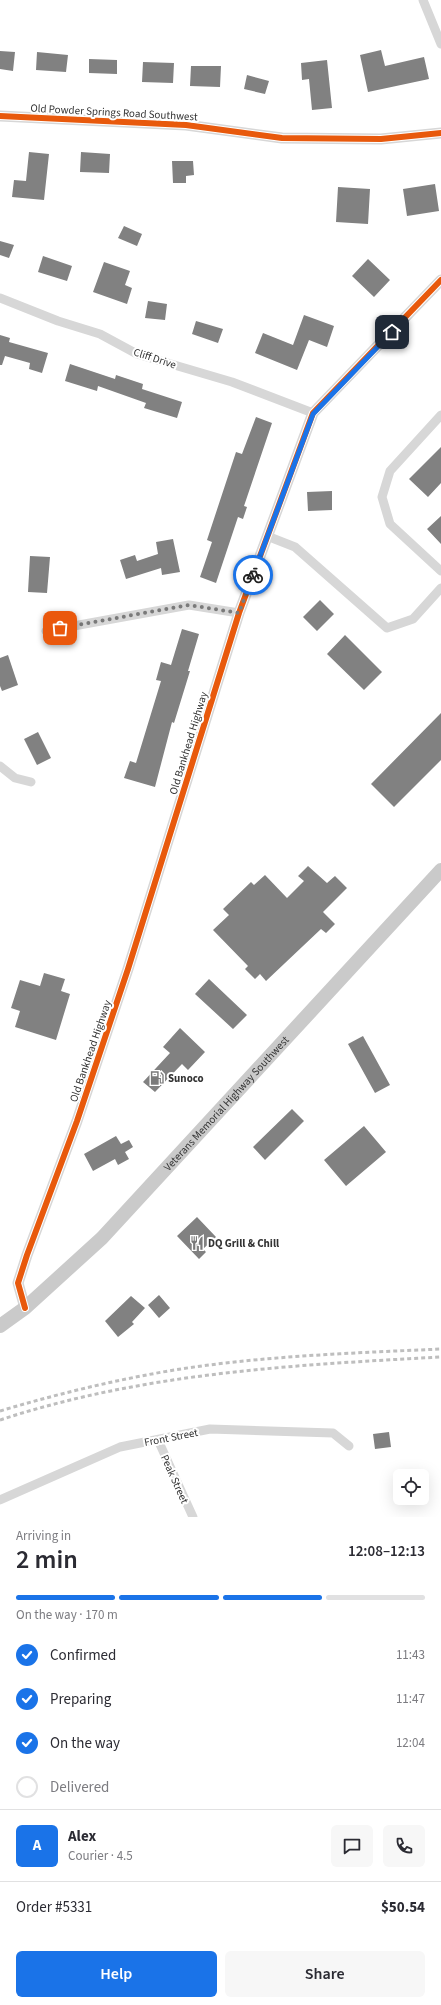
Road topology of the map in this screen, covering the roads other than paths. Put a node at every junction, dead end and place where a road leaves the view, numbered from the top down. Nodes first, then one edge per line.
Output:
1 (423, 0) edge
2 (441, 44) edge
3 (0, 116) edge
4 (441, 132) edge
5 (441, 280) edge
6 (0, 298) edge
7 (313, 414) junction
8 (441, 415) edge
9 (267, 536) junction
10 (441, 571) edge
11 (441, 588) edge
12 (239, 613) junction
13 (46, 631) dead end
14 (0, 766) edge
15 (31, 782) dead end
16 (441, 870) edge
17 (25, 1308) junction
18 (0, 1326) edge
19 (158, 1440) junction
20 (349, 1446) dead end
21 (0, 1500) edge
22 (192, 1517) edge

1 - 2 street
3 - 4 street, Old Powder Springs Road Southwest
5 - 7 street, Old Bankhead Highway
6 - 7 street, Cliff Drive
7 - 9 street, Old Bankhead Highway
8 - 10 street
9 - 11 street
9 - 12 street, Old Bankhead Highway
12 - 13 street
12 - 17 street, Old Bankhead Highway
14 - 15 street
16 - 17 main road, Veterans Memorial Highway Southwest
17 - 18 main road, Veterans Memorial Highway Southwest
19 - 20 street, Front Street
19 - 21 street, Front Street
19 - 22 street, Peak Street

